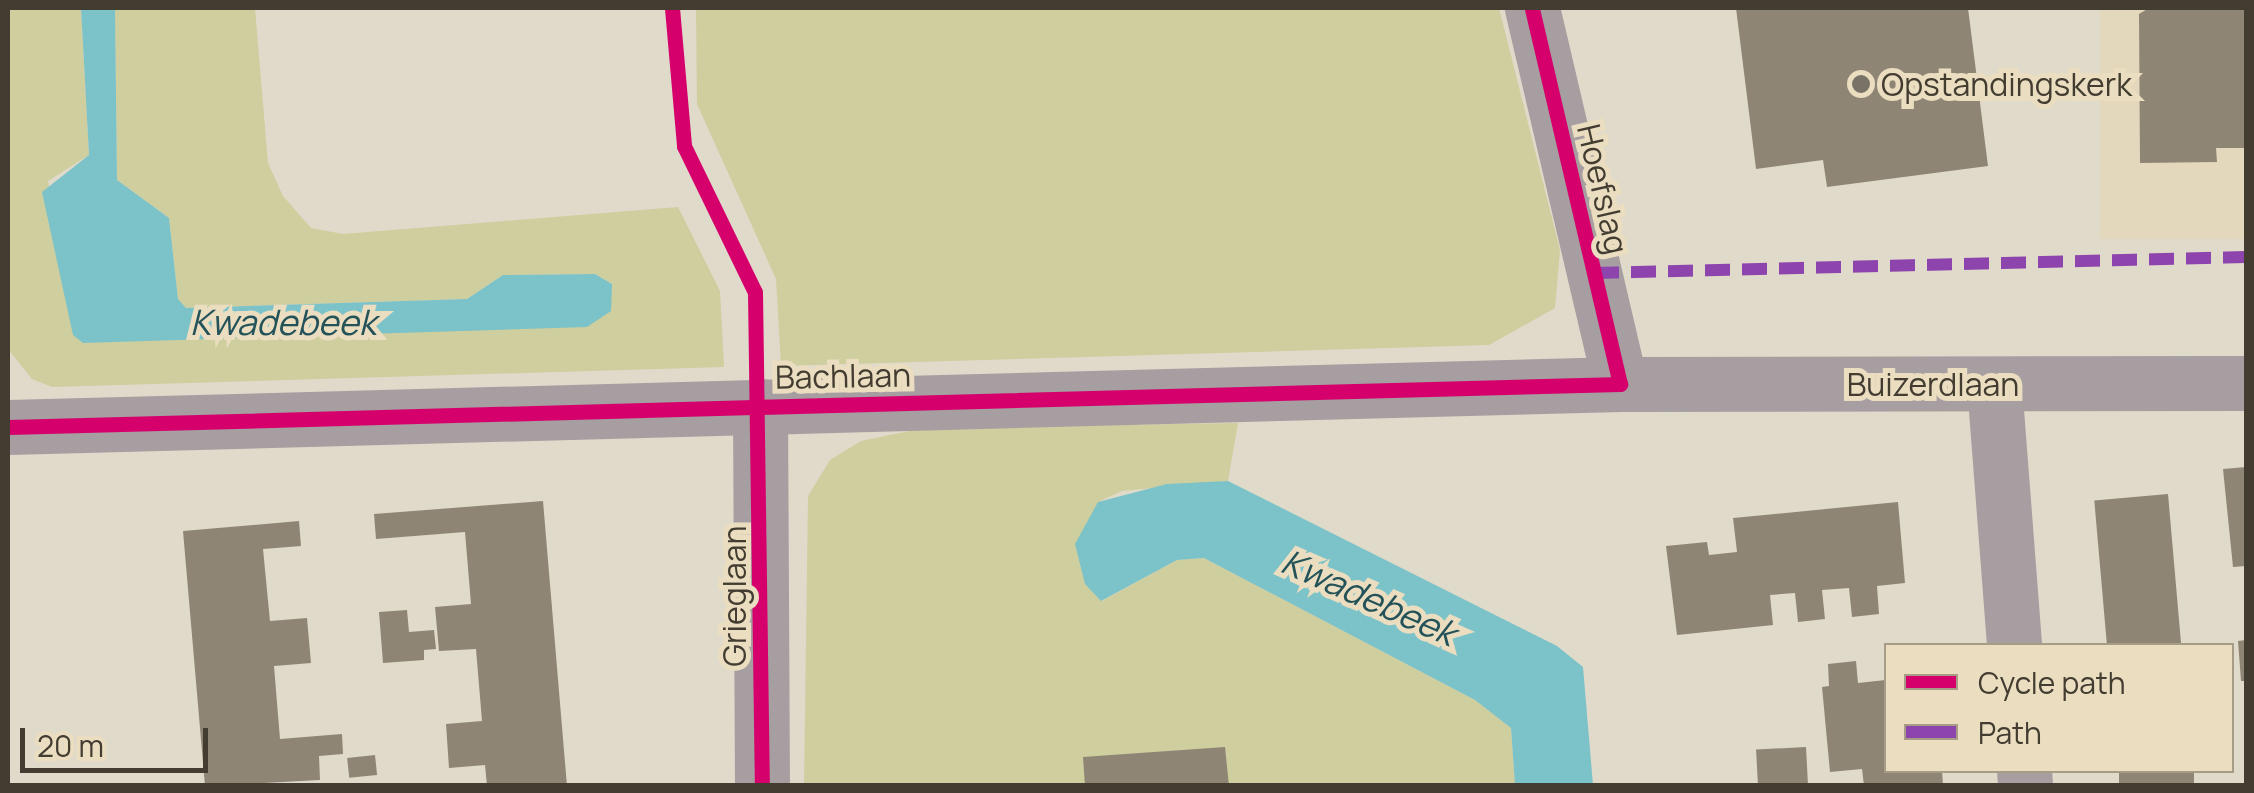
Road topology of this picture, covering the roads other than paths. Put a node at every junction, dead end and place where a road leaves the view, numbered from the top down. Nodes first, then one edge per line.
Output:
1 (1532, 8) edge
2 (1620, 384) junction
3 (1994, 384) junction
4 (2246, 384) edge
5 (760, 406) junction
6 (8, 428) edge
7 (2014, 643) edge
8 (762, 786) edge

1 - 2 street, Hoefslag
2 - 3 street, Buizerdlaan
2 - 5 street, Bachlaan
3 - 4 street, Buizerdlaan
3 - 7 street
5 - 6 street, Bachlaan
5 - 8 street, Grieglaan

